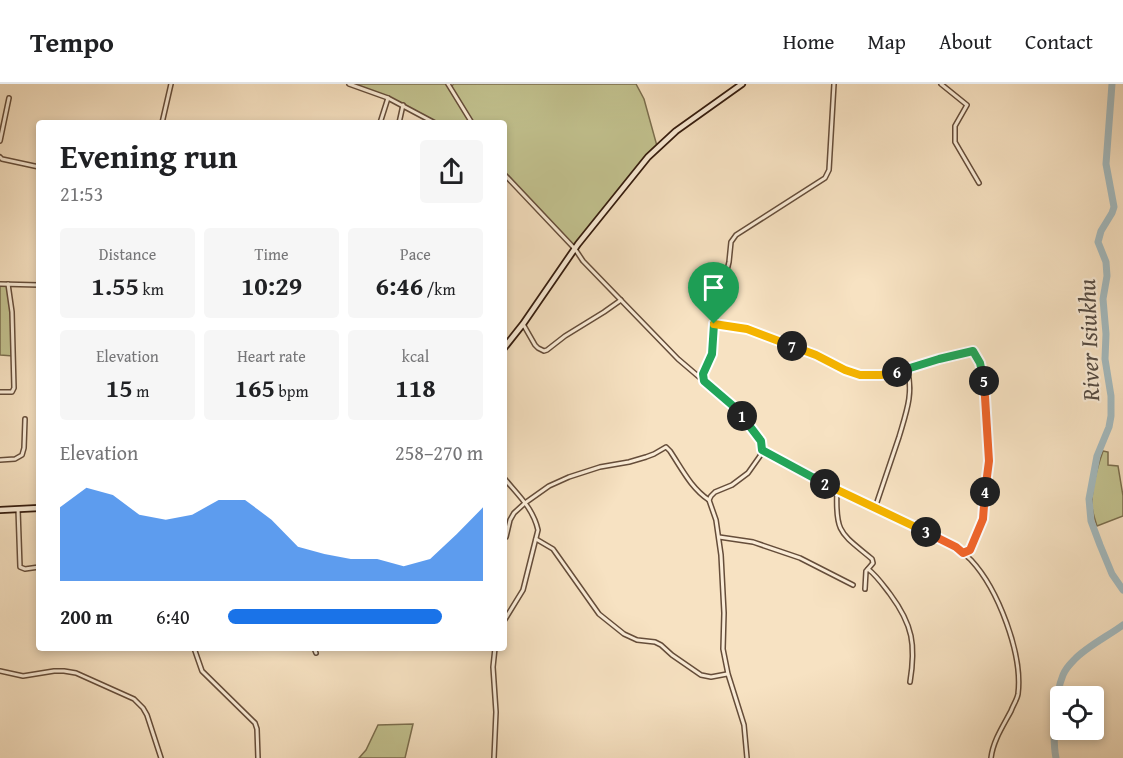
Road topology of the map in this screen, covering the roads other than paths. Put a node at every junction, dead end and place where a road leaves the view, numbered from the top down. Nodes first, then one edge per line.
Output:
1 (171, 84) edge
2 (349, 84) edge
3 (448, 84) edge
4 (742, 84) edge
5 (834, 84) edge
6 (941, 84) edge
7 (9, 98) dead end
8 (388, 98) junction
9 (403, 105) junction
10 (163, 120) edge
11 (381, 120) edge
12 (400, 120) edge
13 (430, 120) edge
14 (470, 120) edge
15 (0, 141) edge
16 (0, 157) edge
17 (36, 166) edge
18 (507, 177) edge
19 (979, 183) dead end
20 (575, 249) junction
21 (0, 284) edge
22 (8, 284) junction
23 (36, 285) edge
24 (621, 300) junction
25 (523, 324) junction
26 (714, 324) junction
27 (507, 344) edge
28 (907, 368) junction
29 (704, 381) junction
30 (0, 392) edge
31 (25, 419) dead end
32 (762, 450) junction
33 (0, 460) edge
34 (507, 482) edge
35 (837, 490) junction
36 (709, 500) junction
37 (525, 503) junction
38 (874, 507) junction
39 (36, 508) edge
40 (18, 509) junction
41 (0, 510) edge
42 (507, 537) dead end
43 (719, 537) junction
44 (536, 538) junction
45 (963, 553) junction
46 (36, 567) edge
47 (868, 569) junction
48 (853, 585) dead end
49 (865, 589) dead end
50 (507, 616) edge
51 (195, 651) edge
52 (495, 651) edge
53 (0, 671) edge
54 (728, 674) junction
55 (910, 682) dead end
56 (161, 758) edge
57 (258, 758) edge
58 (494, 758) edge
59 (747, 758) edge
60 (991, 758) edge

1 - 10 street
2 - 8 street
3 - 14 street
4 - 20 main road
5 - 26 street
6 - 19 street
7 - 15 street
8 - 9 street
8 - 11 street
9 - 12 street
9 - 13 street
16 - 17 street
18 - 20 street
20 - 24 street
20 - 25 main road
21 - 22 street
22 - 23 street
22 - 30 street
24 - 25 street
24 - 29 street
25 - 27 main road
26 - 28 street
26 - 29 street
28 - 38 street
28 - 45 street
29 - 32 street
31 - 33 street
32 - 35 street
32 - 36 street
34 - 37 street
35 - 38 street
35 - 47 street
36 - 37 street
36 - 43 street
37 - 42 street
37 - 44 street
38 - 45 street
39 - 40 main road
40 - 41 main road
40 - 46 street
43 - 48 street
43 - 54 street
44 - 50 street
44 - 54 street
45 - 60 street
47 - 49 street
47 - 55 street
51 - 57 street
52 - 58 street
53 - 56 street
54 - 59 street

